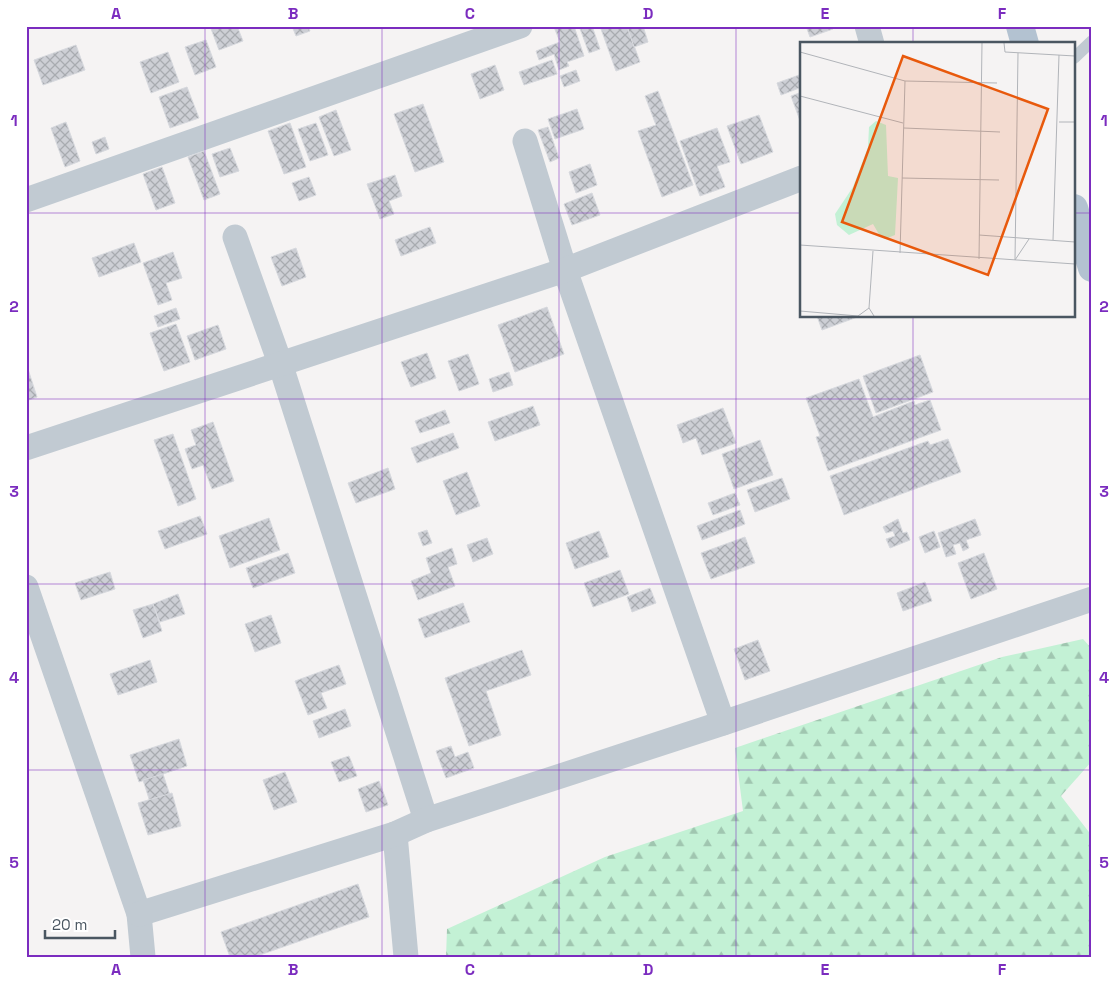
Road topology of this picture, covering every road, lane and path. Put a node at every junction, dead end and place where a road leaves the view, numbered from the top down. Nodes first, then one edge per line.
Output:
1 (520, 26) edge
2 (867, 26) edge
3 (1020, 26) edge
4 (1092, 41) edge
5 (871, 42) edge
6 (1024, 42) edge
7 (1076, 56) edge
8 (525, 141) dead end
9 (800, 179) edge
10 (26, 200) edge
11 (1078, 211) edge
12 (235, 236) dead end
13 (1092, 268) edge
14 (565, 270) junction
15 (280, 363) junction
16 (26, 448) edge
17 (26, 587) edge
18 (1092, 599) edge
19 (723, 723) junction
20 (426, 820) junction
21 (394, 834) junction
22 (139, 914) junction
23 (143, 957) edge
24 (406, 957) edge

1 - 10 street
2 - 5 street
3 - 6 main road
4 - 7 lane
8 - 14 street
9 - 14 street
11 - 13 main road
12 - 15 street
14 - 15 street
14 - 19 street
15 - 16 street
15 - 20 street
17 - 22 street
18 - 19 street
19 - 20 street
20 - 21 street
21 - 22 street
21 - 24 street
22 - 23 street

